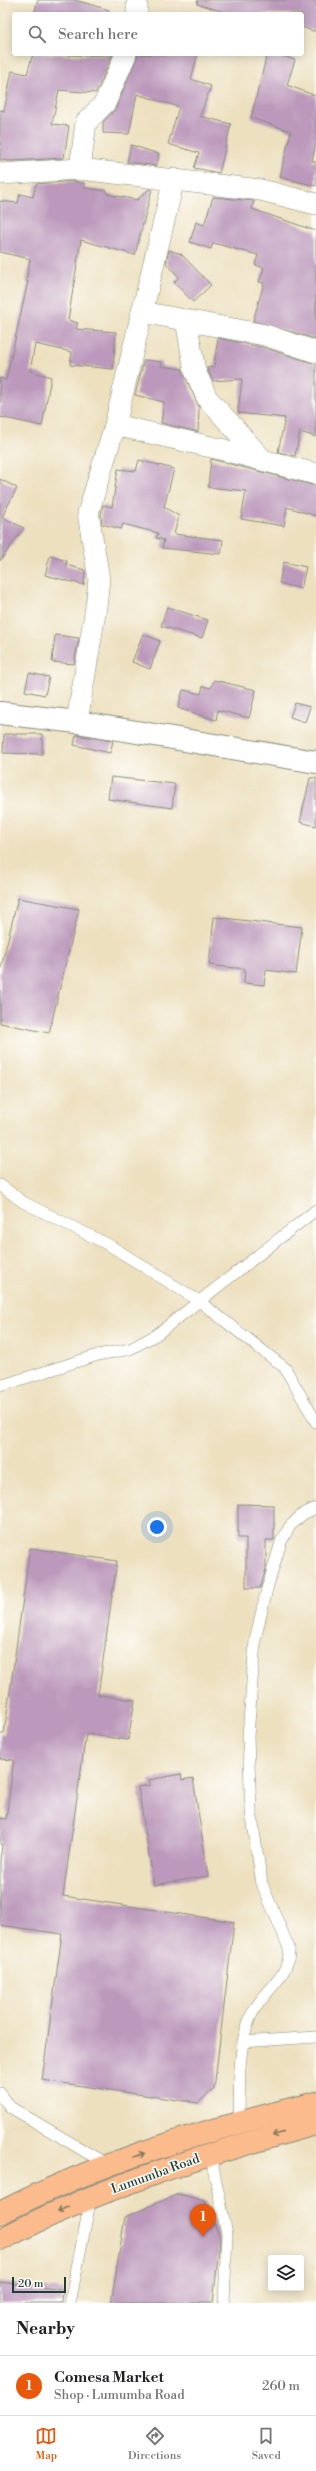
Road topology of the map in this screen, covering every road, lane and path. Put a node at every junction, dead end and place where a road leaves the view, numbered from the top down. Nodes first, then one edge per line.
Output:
1 (125, 56) edge
2 (80, 169) junction
3 (0, 174) edge
4 (174, 179) junction
5 (316, 204) edge
6 (142, 312) junction
7 (186, 320) junction
8 (316, 352) edge
9 (115, 425) junction
10 (262, 459) junction
11 (316, 474) edge
12 (0, 713) edge
13 (77, 722) junction
14 (316, 762) edge
15 (0, 1185) edge
16 (316, 1210) edge
17 (199, 1301) junction
18 (0, 1386) edge
19 (316, 1422) edge
20 (316, 1508) edge
21 (316, 2037) edge
22 (243, 2042) junction
23 (0, 2093) edge
24 (316, 2103) edge
25 (239, 2121) junction
26 (316, 2124) edge
27 (210, 2153) junction
28 (108, 2165) junction
29 (91, 2196) junction
30 (0, 2213) edge
31 (0, 2240) edge
32 (70, 2303) edge
33 (224, 2303) edge

1 - 2 street
2 - 3 street
2 - 4 street
4 - 5 street
4 - 6 street
6 - 7 street
6 - 9 street
7 - 8 street
7 - 10 street
9 - 10 street
9 - 13 street
10 - 11 street
12 - 13 street
13 - 14 street
15 - 17 lane
16 - 17 lane
17 - 18 lane
17 - 19 lane
20 - 22 lane
21 - 22 lane
22 - 25 lane
23 - 28 lane
24 - 25 main road, Lumumba Road
28 -> 25 main road, Lumumba Road
26 -> 27 main road, Lumumba Road
27 - 29 main road, Lumumba Road
27 - 33 lane
28 - 30 main road, Lumumba Road
29 -> 31 main road, Lumumba Road
29 - 32 lane

